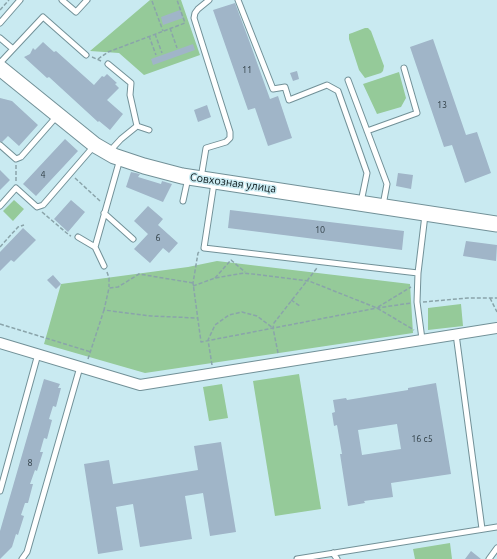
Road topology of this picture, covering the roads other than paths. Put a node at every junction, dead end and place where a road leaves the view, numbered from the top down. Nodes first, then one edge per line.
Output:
1 (20, 0) edge
2 (62, 0) edge
3 (87, 0) edge
4 (209, 0) edge
5 (238, 0) edge
6 (0, 23) edge
7 (0, 38) edge
8 (13, 49) junction
9 (86, 55) road end
10 (0, 63) edge
11 (108, 64) road end
12 (0, 68) edge
13 (404, 68) dead end
14 (348, 80) dead end
15 (58, 115) junction
16 (137, 126) junction
17 (149, 130) dead end
18 (367, 131) junction
19 (0, 145) edge
20 (94, 145) junction
21 (114, 155) junction
22 (201, 179) junction
23 (183, 201) dead end
24 (360, 202) junction
25 (0, 206) edge
26 (383, 206) junction
27 (425, 212) junction
28 (104, 213) junction
29 (497, 224) edge
30 (78, 237) road end
31 (133, 239) dead end
32 (95, 247) junction
33 (104, 266) road end
34 (418, 273) junction
35 (497, 328) edge
36 (456, 334) junction
37 (422, 339) junction
38 (0, 343) edge
39 (38, 354) junction
40 (82, 367) junction
41 (0, 491) edge
42 (497, 527) edge
43 (482, 529) junction
44 (497, 548) edge
45 (334, 553) junction
46 (22, 559) edge
47 (297, 559) edge
48 (337, 559) edge
49 (489, 559) edge

1 - 6 lane
2 - 3 lane
4 - 22 lane
5 - 24 lane
7 - 8 lane
8 - 9 lane
8 - 10 lane
11 - 16 lane
12 - 15 street, Совхозная улица
13 - 18 lane
14 - 18 lane
15 - 19 lane
15 - 20 street, Совхозная улица
16 - 17 lane
16 - 21 lane
18 - 26 lane
20 - 21 street, Совхозная улица
20 - 25 lane
21 - 22 street, Совхозная улица
21 - 28 lane
22 - 23 lane
22 - 24 street, Совхозная улица
22 - 34 lane
24 - 26 street, Совхозная улица
26 - 27 street, Совхозная улица
27 - 29 street, Совхозная улица
27 - 34 lane
28 - 31 lane
28 - 32 lane
30 - 32 lane
32 - 33 lane
34 - 37 lane
35 - 36 street
36 - 37 street
36 - 43 lane
37 - 40 street
38 - 39 street
39 - 40 street
39 - 41 lane
40 - 46 lane
42 - 43 lane
43 - 45 lane
44 - 49 lane
45 - 47 lane
45 - 48 lane

